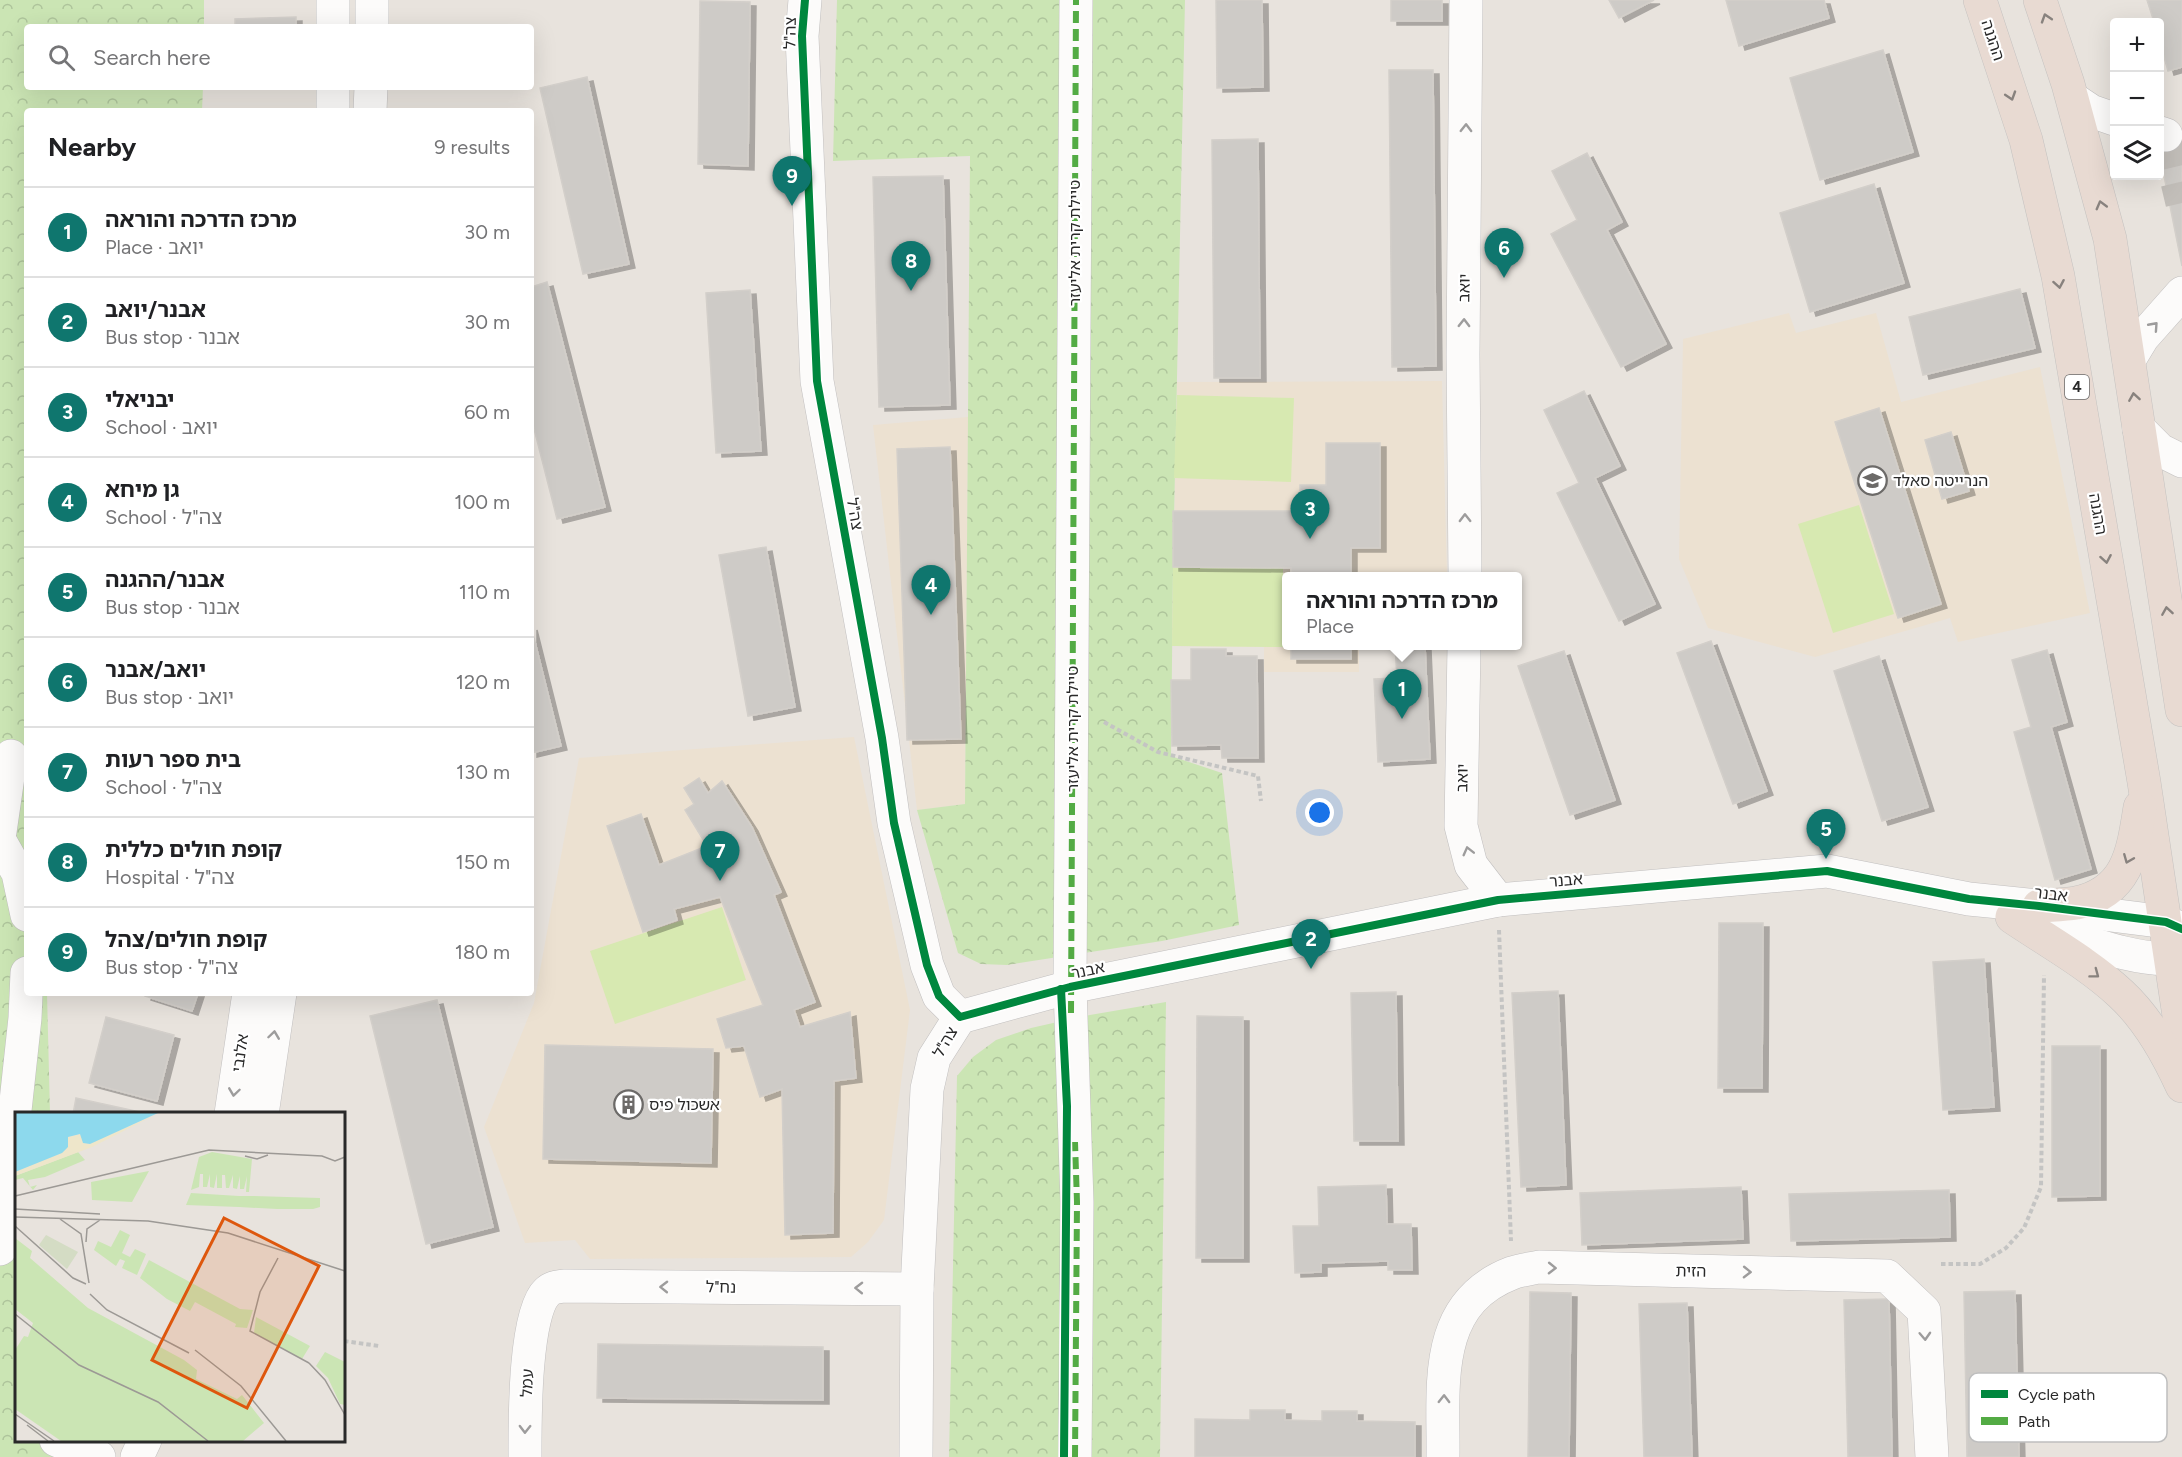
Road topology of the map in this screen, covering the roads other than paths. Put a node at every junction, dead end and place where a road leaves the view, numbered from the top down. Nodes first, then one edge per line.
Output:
1 (333, 0) edge
2 (372, 0) edge
3 (805, 0) edge
4 (1076, 0) edge
5 (1466, 0) edge
6 (1980, 0) edge
7 (2040, 0) edge
8 (333, 24) edge
9 (372, 24) edge
10 (333, 90) edge
11 (371, 90) edge
12 (2073, 99) junction
13 (333, 108) edge
14 (370, 108) edge
15 (2110, 117) edge
16 (2182, 294) edge
17 (2128, 360) junction
18 (2139, 429) junction
19 (2182, 461) edge
20 (1465, 572) edge
21 (1464, 650) edge
22 (2182, 710) edge
23 (11, 756) dead end
24 (2144, 782) junction
25 (0, 832) edge
26 (0, 841) edge
27 (1498, 900) junction
28 (24, 901) edge
29 (2025, 912) junction
30 (2174, 926) edge
31 (2177, 958) edge
32 (1070, 987) junction
33 (26, 996) edge
34 (249, 996) edge
35 (280, 996) edge
36 (960, 1017) junction
37 (2182, 1036) edge
38 (2182, 1086) edge
39 (231, 1112) edge
40 (262, 1112) edge
41 (0, 1249) edge
42 (917, 1289) junction
43 (537, 1309) joint
44 (55, 1442) edge
45 (59, 1442) edge
46 (108, 1442) edge
47 (144, 1442) edge
48 (42, 1457) edge
49 (101, 1457) edge
50 (137, 1457) edge
51 (525, 1457) edge
52 (916, 1457) edge
53 (1075, 1457) edge
54 (1443, 1457) edge
55 (1932, 1457) edge

1 - 8 street
2 - 9 street
3 - 36 street, צה"ל
4 - 32 street, טיילת קרית אליעזר
20 -> 5 street, יואב
6 -> 24 highway, ההגנה / 4
12 -> 7 highway
10 - 13 street
11 - 14 street
12 - 15 street
17 -> 12 highway
17 -> 16 street
18 -> 17 highway
18 - 19 street
22 -> 18 highway
27 -> 21 street, יואב
23 - 25 street
24 -> 29 highway
24 - 30 highway, ההגנה / 4
26 - 28 street
27 - 29 street, אבנר
27 - 32 street, אבנר
29 - 30 street, אבנר
29 - 31 street, אבנר
29 -> 38 highway
30 - 31 highway, ההגנה / 4
31 - 37 highway, ההגנה / 4
32 - 36 street, אבנר
32 - 53 street, טיילת קרית אליעזר
33 - 41 street
34 -> 39 street, אלנבי
40 -> 35 street, אלנבי
36 - 42 street, צה"ל
42 -> 43 street, נח"ל
42 - 52 street, צה"ל
43 -> 51 street, עמל
44 - 48 street
45 - 49 street
46 - 49 street
47 - 50 street
54 -> 55 street, הזית

